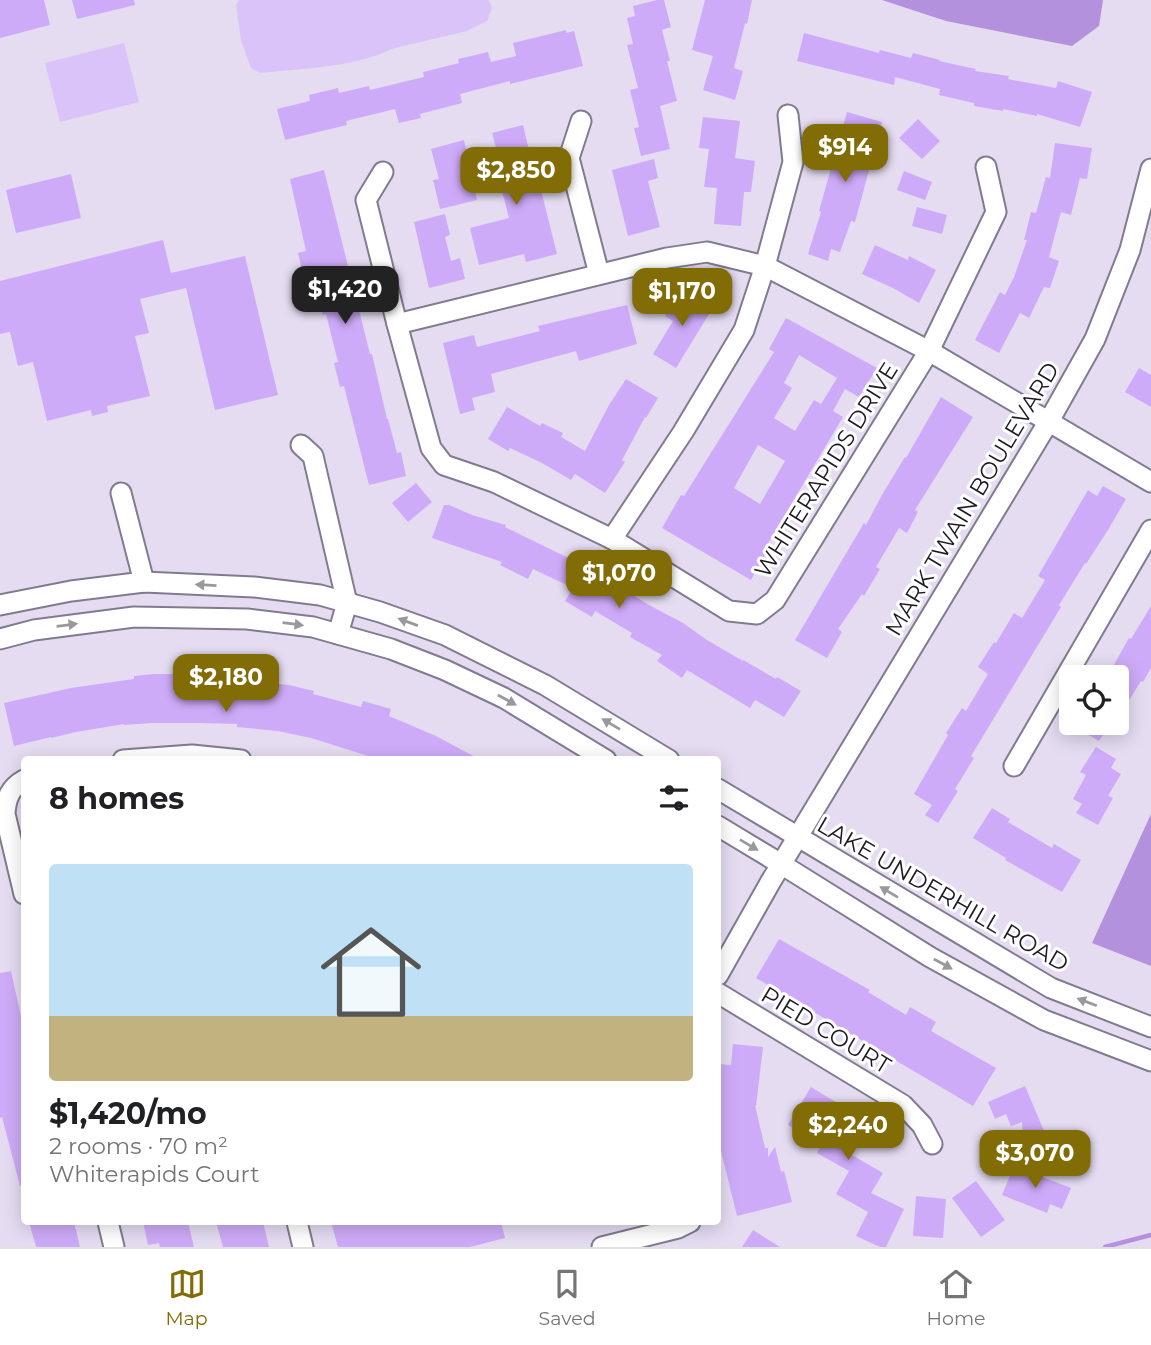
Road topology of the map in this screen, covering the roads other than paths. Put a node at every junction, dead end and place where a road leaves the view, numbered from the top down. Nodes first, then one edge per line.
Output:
1 (788, 115) dead end
2 (581, 121) dead end
3 (986, 167) dead end
4 (1151, 169) edge
5 (383, 172) dead end
6 (765, 266) junction
7 (599, 274) junction
8 (397, 324) junction
9 (929, 351) junction
10 (1049, 421) junction
11 (301, 445) dead end
12 (1151, 482) edge
13 (121, 493) dead end
14 (1151, 530) edge
15 (611, 539) junction
16 (144, 582) junction
17 (347, 603) junction
18 (0, 605) edge
19 (338, 634) junction
20 (0, 639) edge
21 (599, 756) edge
22 (662, 756) edge
23 (1014, 766) dead end
24 (21, 782) edge
25 (721, 791) edge
26 (721, 828) edge
27 (798, 837) junction
28 (781, 864) junction
29 (21, 881) edge
30 (721, 970) edge
31 (721, 995) edge
32 (1151, 1027) edge
33 (1151, 1061) edge
34 (932, 1144) dead end
35 (108, 1225) edge
36 (298, 1225) edge
37 (683, 1225) edge
38 (114, 1247) edge
39 (303, 1247) edge
40 (602, 1247) edge

1 - 6 street
2 - 7 street
3 - 9 street, WHITERAPIDS DRIVE
4 - 10 street, MARK TWAIN BOULEVARD
5 - 8 street, WHITERAPIDS DRIVE
6 - 7 street
6 - 9 street
6 - 15 street
7 - 8 street
8 - 15 street, WHITERAPIDS DRIVE
9 - 10 street
9 - 15 street, WHITERAPIDS DRIVE
10 - 12 street
10 - 27 street, MARK TWAIN BOULEVARD
11 - 17 street
13 - 16 street
14 - 23 street
17 -> 16 street
16 - 18 street
17 - 19 street
22 -> 17 street
20 -> 19 street
19 -> 21 street
24 - 29 street
25 - 27 street, LAKE UNDERHILL ROAD
26 -> 28 street
27 - 28 street, MARK TWAIN BOULEVARD
32 -> 27 street, LAKE UNDERHILL ROAD
28 - 30 street, MARK TWAIN BOULEVARD
28 -> 33 street
31 - 34 street, PIED COURT
35 - 38 street
36 - 39 street
37 - 40 street

